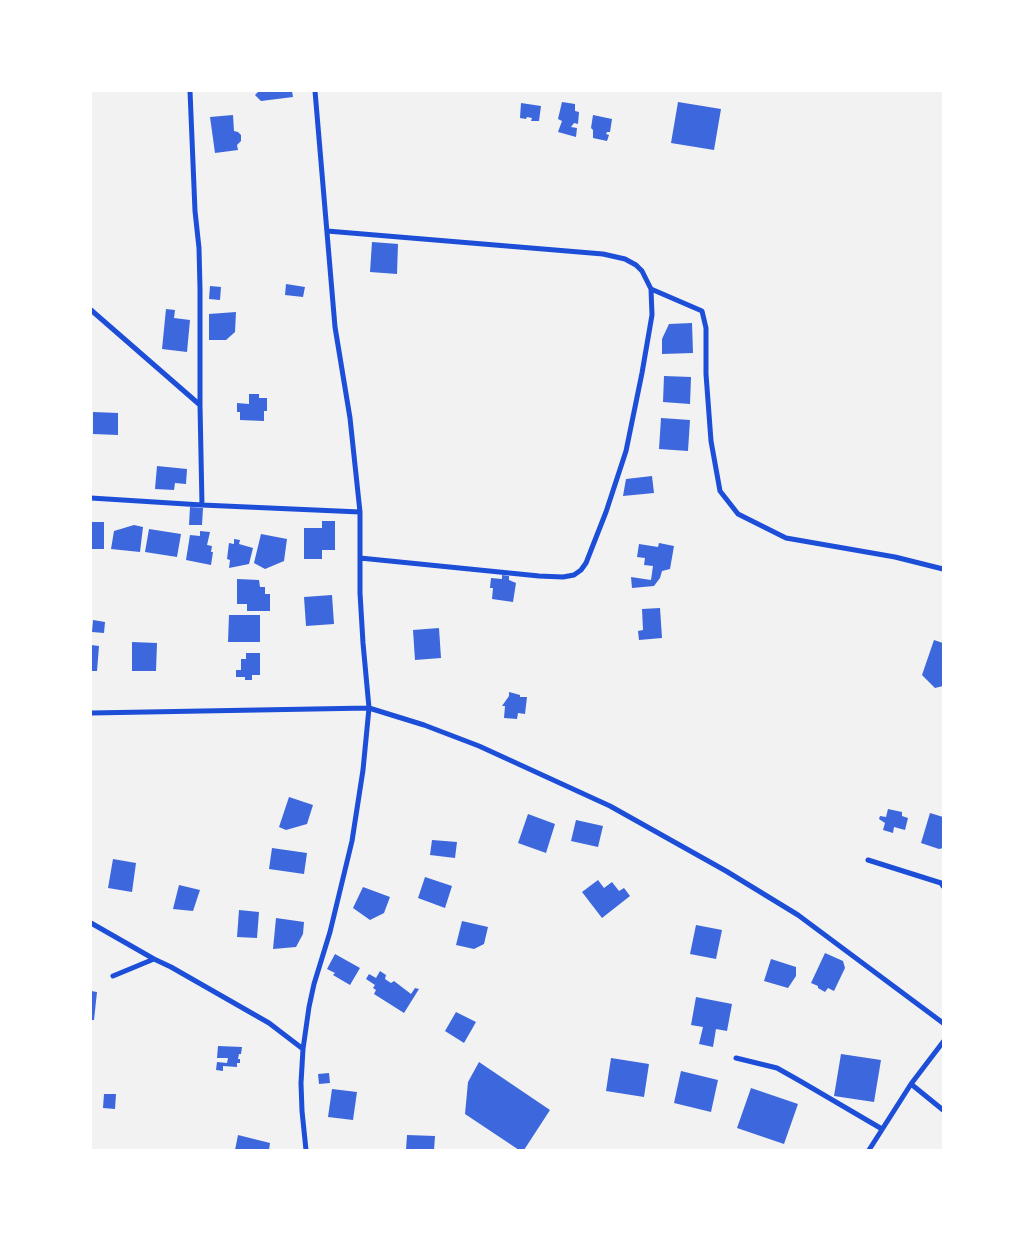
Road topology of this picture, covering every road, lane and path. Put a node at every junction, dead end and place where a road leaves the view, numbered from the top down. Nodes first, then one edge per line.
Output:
1 (190, 91) edge
2 (315, 91) edge
3 (327, 232) junction
4 (651, 289) junction
5 (91, 310) edge
6 (200, 405) junction
7 (91, 498) edge
8 (202, 505) junction
9 (360, 512) junction
10 (360, 558) junction
11 (943, 569) edge
12 (369, 708) junction
13 (91, 713) edge
14 (868, 860) dead end
15 (943, 886) edge
16 (91, 923) edge
17 (154, 960) junction
18 (113, 976) dead end
19 (943, 1023) edge
20 (943, 1042) edge
21 (303, 1049) junction
22 (736, 1058) dead end
23 (911, 1084) junction
24 (943, 1110) edge
25 (882, 1129) junction
26 (306, 1150) edge
27 (869, 1150) edge

1 - 6 street
2 - 3 street
3 - 4 street
3 - 9 street
4 - 10 street
4 - 11 street
5 - 6 street
6 - 8 street
7 - 8 street
8 - 9 street
9 - 10 street
10 - 12 street
12 - 13 street
12 - 19 street
12 - 21 street
14 - 15 street
16 - 17 street
17 - 18 street
17 - 21 street
20 - 23 street
21 - 26 street
22 - 25 street
23 - 24 street
23 - 25 street
25 - 27 street

